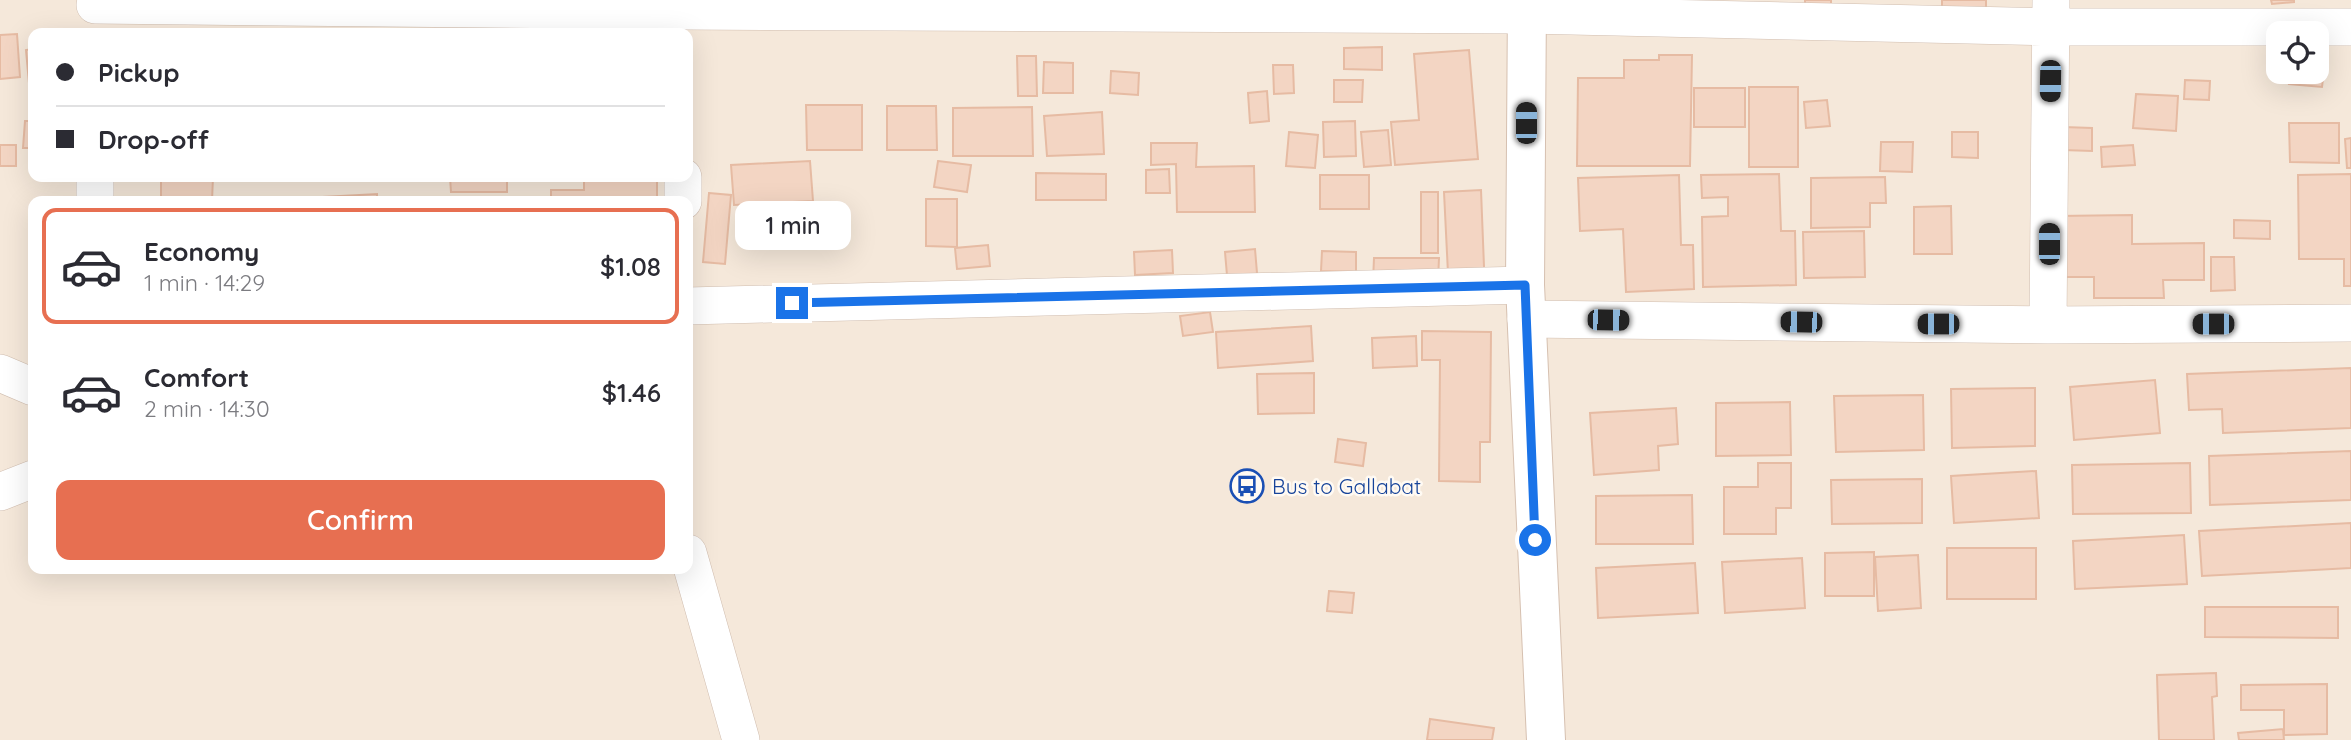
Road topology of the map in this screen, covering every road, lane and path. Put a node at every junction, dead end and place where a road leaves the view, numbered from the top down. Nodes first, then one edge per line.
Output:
1 (1527, 7) edge
2 (95, 13) edge
3 (2051, 13) edge
4 (681, 15) edge
5 (2351, 27) edge
6 (1525, 302) junction
7 (693, 306) edge
8 (2351, 323) edge
9 (2048, 325) junction
10 (0, 373) edge
11 (28, 385) edge
12 (28, 481) edge
13 (0, 492) edge
14 (693, 571) edge
15 (741, 740) edge
16 (1546, 740) edge

1 - 3 street
1 - 4 street
1 - 6 street
2 - 4 street
3 - 5 street
3 - 9 street
6 - 7 street
6 - 9 street
6 - 16 street
8 - 9 street
10 - 11 street
12 - 13 street
14 - 15 street

